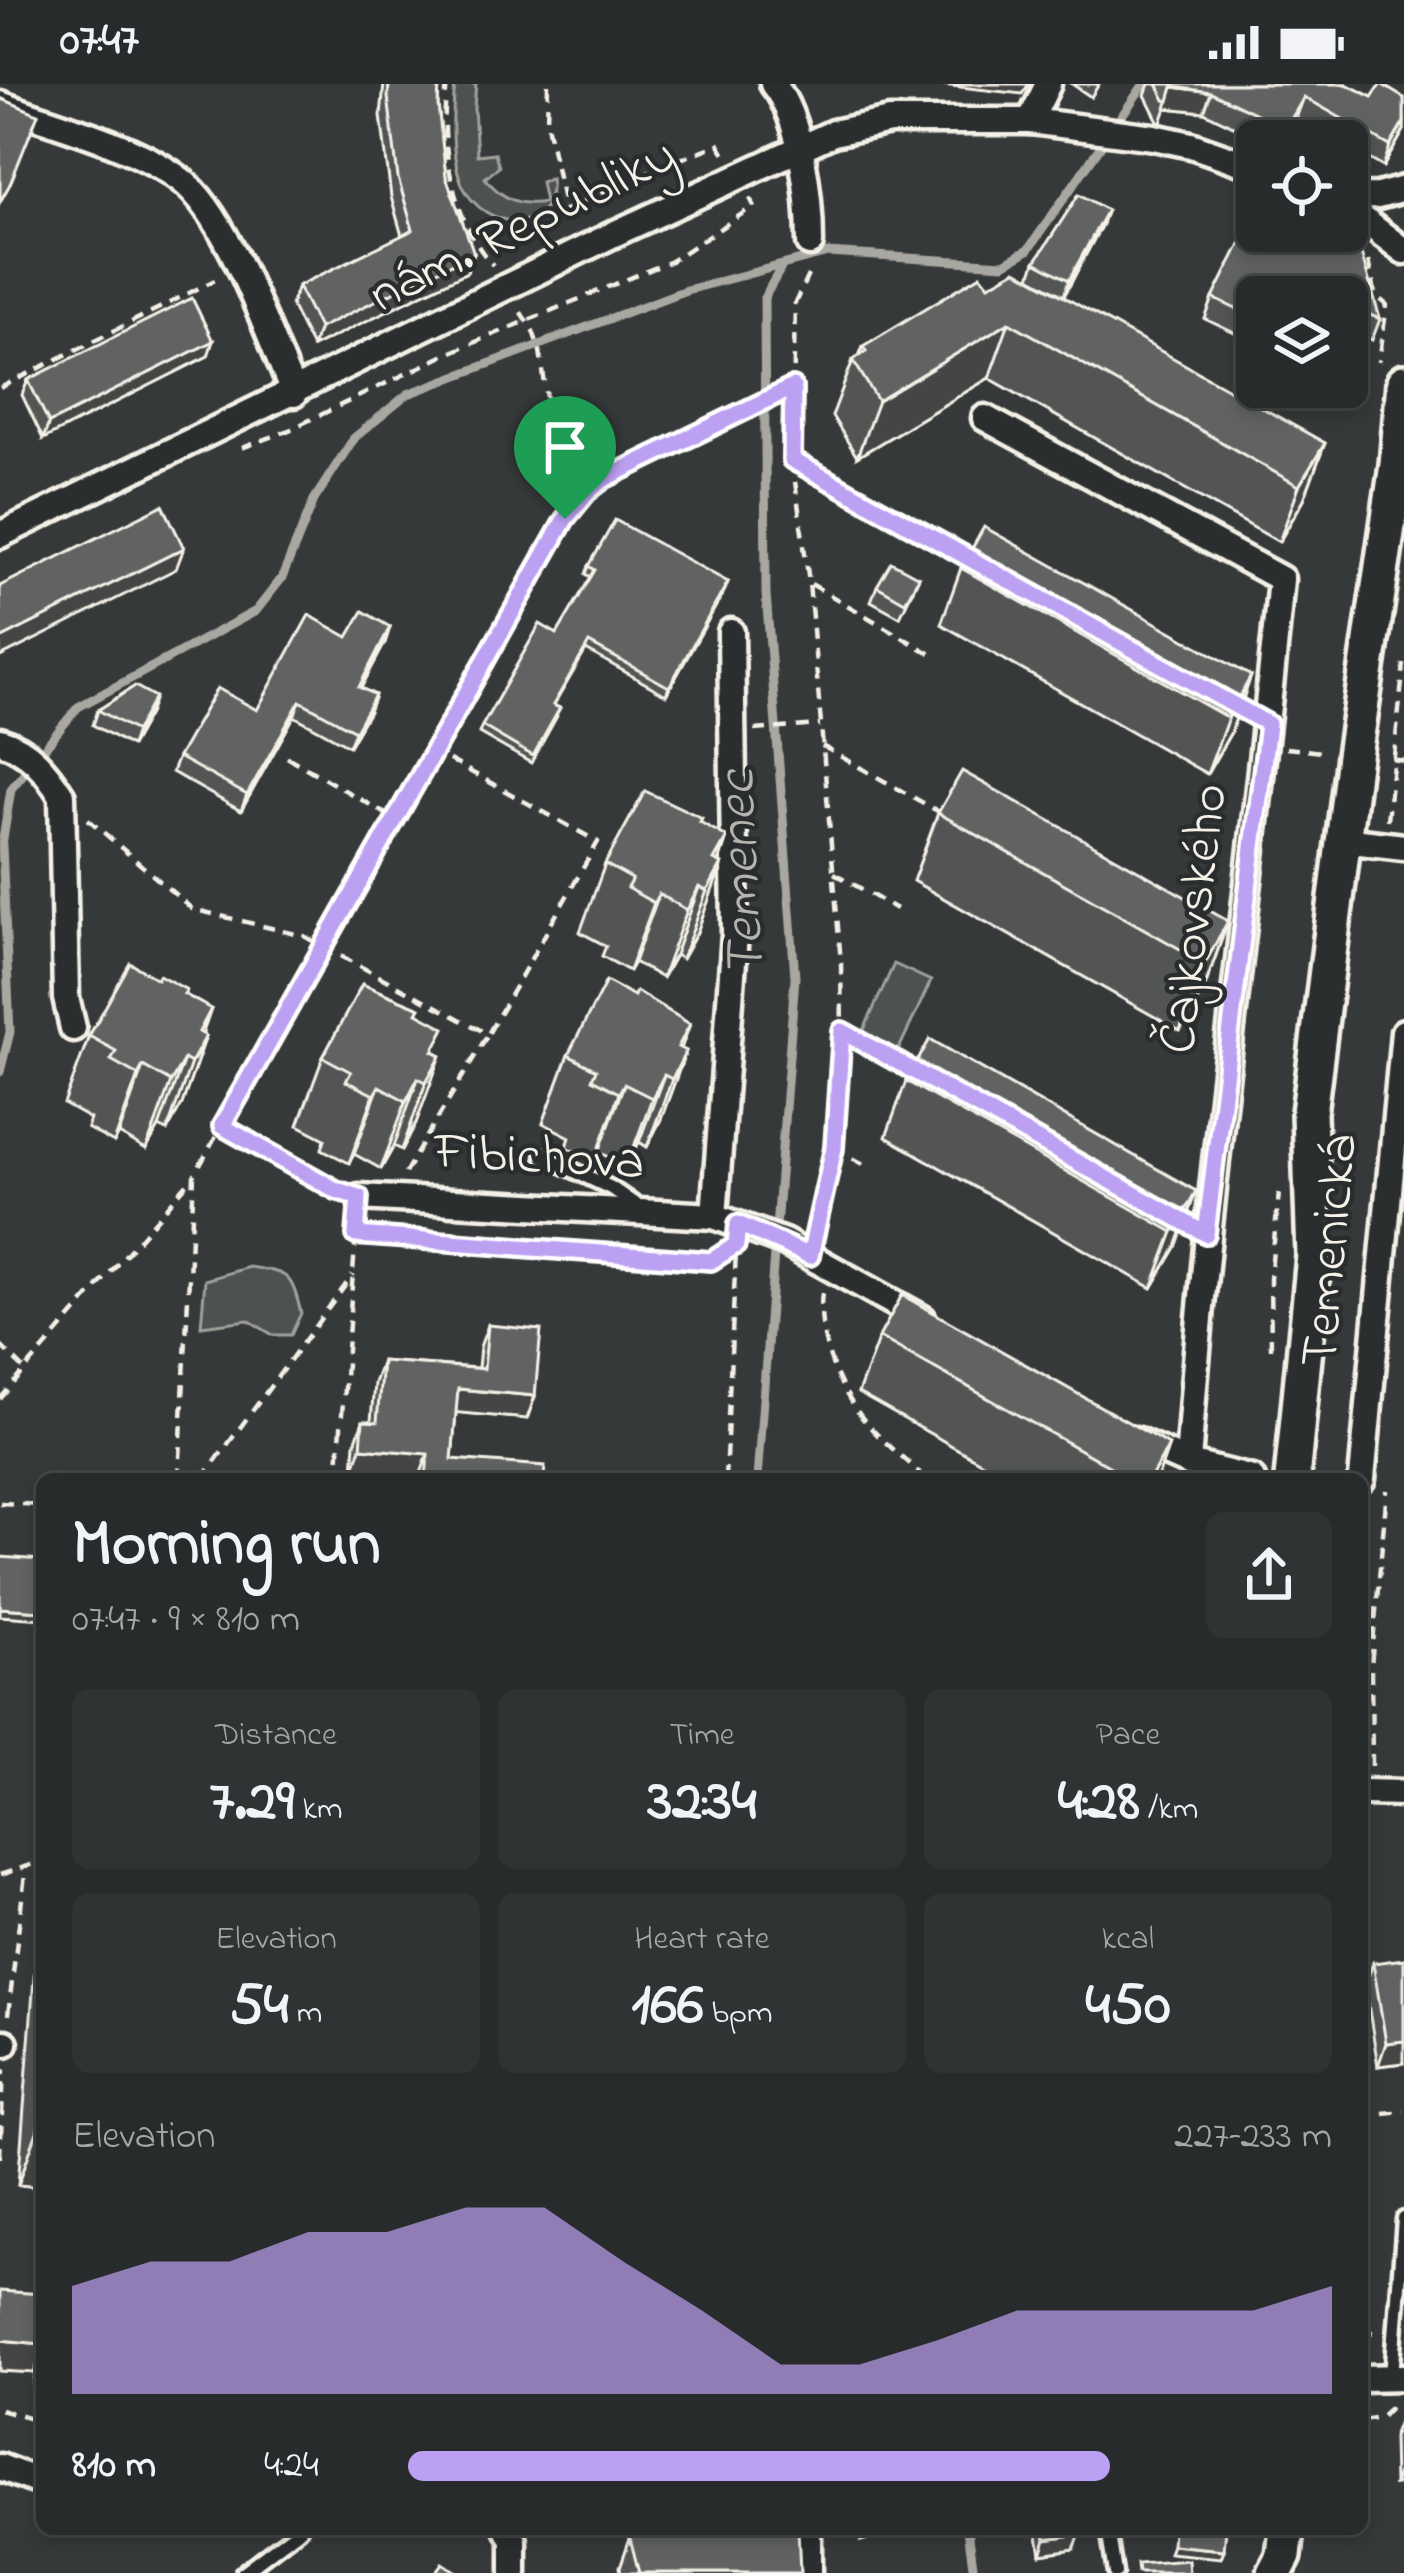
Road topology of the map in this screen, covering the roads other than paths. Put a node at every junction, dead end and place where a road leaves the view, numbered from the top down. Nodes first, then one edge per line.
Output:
1 (1048, 84) edge
2 (781, 87) edge
3 (0, 104) edge
4 (1030, 122) junction
5 (798, 147) junction
6 (1236, 161) edge
7 (1404, 189) edge
8 (1368, 196) edge
9 (1368, 223) edge
10 (810, 243) dead end
11 (1404, 251) edge
12 (1404, 382) edge
13 (293, 394) junction
14 (985, 418) dead end
15 (0, 535) edge
16 (730, 632) dead end
17 (8, 744) edge
18 (1343, 840) junction
19 (1395, 845) edge
20 (73, 1028) dead end
21 (1404, 1033) edge
22 (543, 1156) dead end
23 (359, 1197) road end
24 (645, 1212) junction
25 (714, 1216) junction
26 (951, 1335) edge
27 (1111, 1426) edge
28 (1188, 1463) junction
29 (1228, 1473) edge
30 (1292, 1473) edge
31 (1363, 1473) edge
32 (1368, 1781) edge
33 (1404, 1793) edge
34 (1404, 2219) edge
35 (1368, 2379) edge
36 (1398, 2383) edge
37 (0, 2468) edge
38 (36, 2480) edge
39 (292, 2535) edge
40 (511, 2535) edge
41 (808, 2535) edge
42 (1109, 2535) edge
43 (1264, 2535) edge
44 (1286, 2535) edge
45 (242, 2573) edge
46 (514, 2573) edge
47 (808, 2573) edge
48 (1115, 2573) edge
49 (1272, 2573) edge

1 - 4 street
2 - 5 street
3 - 13 street
4 - 5 street, nám. Republiky
4 - 6 street, nám. Republiky
5 - 10 street
5 - 13 street, nám. Republiky
7 - 8 street
9 - 11 street
12 - 18 street, Temenická
13 - 15 street, nám. Republiky
14 - 28 street, Čajkovského
16 - 25 street, Fibichova
17 - 20 street
18 - 19 street
18 - 30 street, Temenická
21 - 31 street, Temenická
22 - 24 lane
23 - 24 street, Fibichova
24 - 25 street, Fibichova
25 - 26 street, Fibichova
27 - 28 street
28 - 29 street
32 - 33 street
34 - 36 lane
35 - 36 street
37 - 38 street
39 - 45 lane
40 - 46 street
41 - 47 street
42 - 48 lane
43 - 49 street
44 - 49 street

